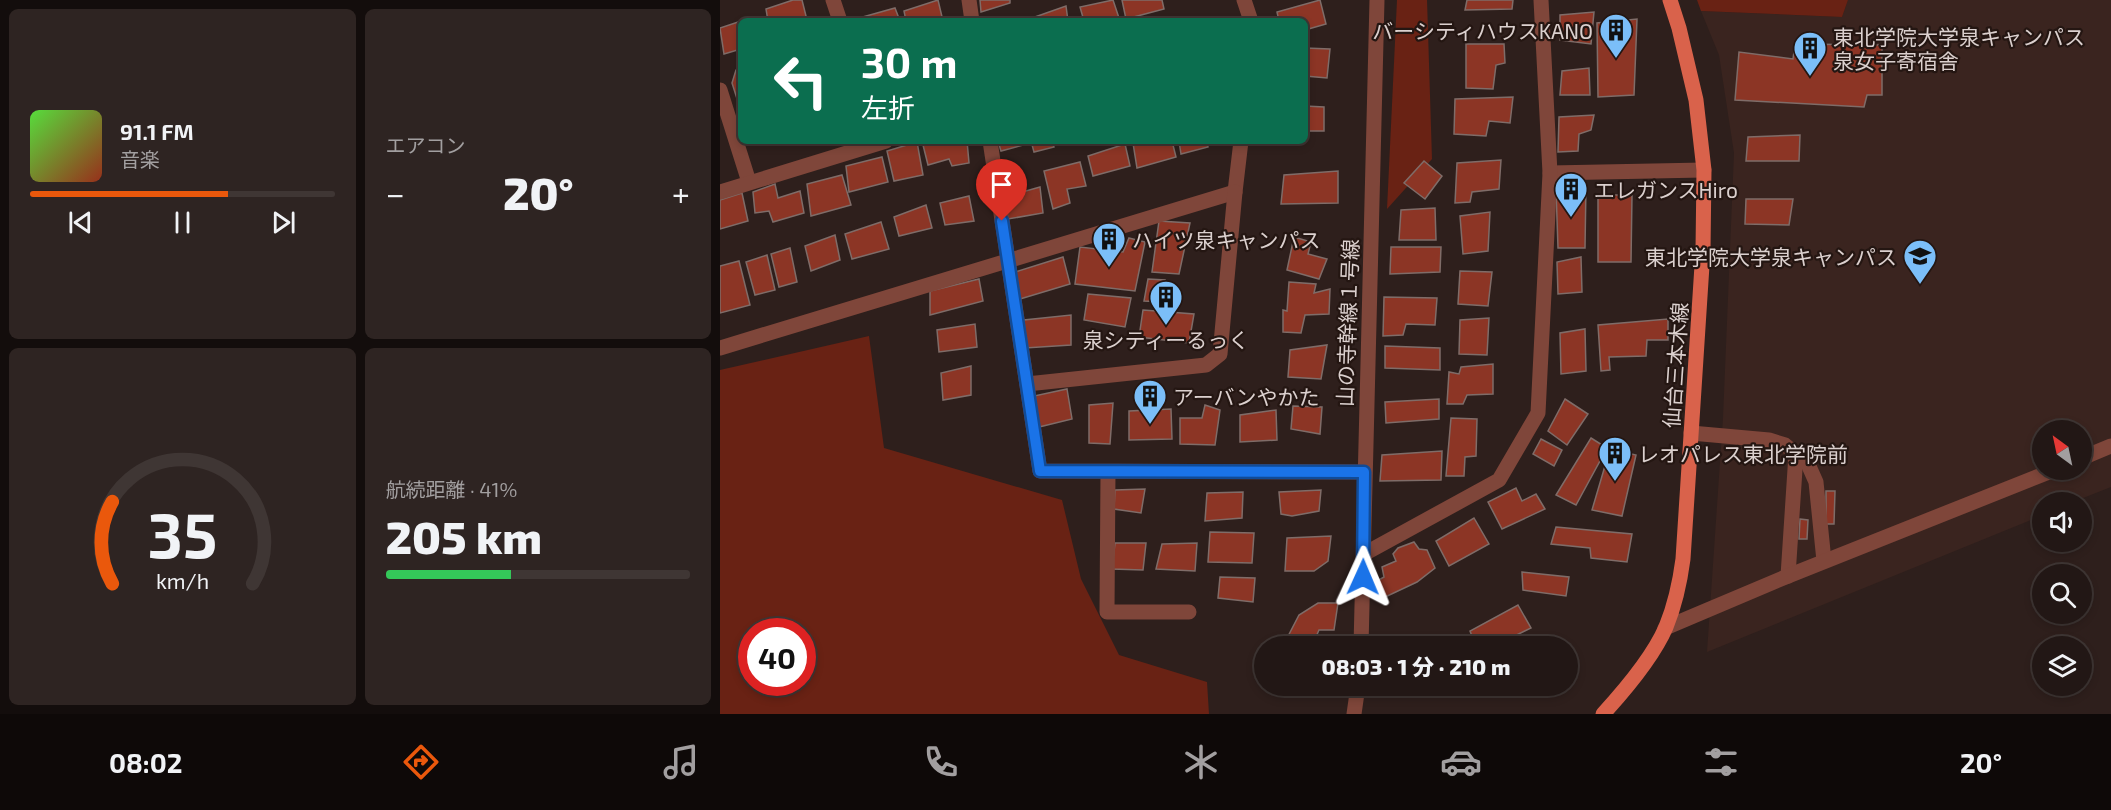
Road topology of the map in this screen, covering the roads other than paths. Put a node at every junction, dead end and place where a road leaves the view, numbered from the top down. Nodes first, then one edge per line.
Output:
1 (833, 0) edge
2 (969, 0) edge
3 (1244, 0) edge
4 (1377, 0) edge
5 (1541, 0) edge
6 (1670, 0) edge
7 (839, 18) edge
8 (972, 18) edge
9 (1250, 18) edge
10 (720, 90) edge
11 (873, 144) edge
12 (990, 144) edge
13 (1241, 144) edge
14 (1704, 170) junction
15 (1550, 173) junction
16 (749, 182) junction
17 (720, 192) edge
18 (1235, 192) junction
19 (1008, 261) junction
20 (720, 348) edge
21 (1027, 384) junction
22 (1691, 433) junction
23 (2111, 446) edge
24 (1796, 454) junction
25 (2092, 454) edge
26 (1108, 472) junction
27 (1364, 472) junction
28 (2032, 479) edge
29 (1364, 554) junction
30 (1824, 561) junction
31 (1788, 576) junction
32 (1189, 612) dead end
33 (1665, 628) junction
34 (1361, 636) edge
35 (1357, 696) edge
36 (1354, 714) edge
37 (1603, 714) edge

1 - 7 street
2 - 8 street
3 - 9 street
4 - 27 street, 山の寺幹線１号線
5 - 15 street
6 - 14 main road, 仙台三本木線
10 - 16 street
11 - 16 street
12 - 19 street
13 - 18 street
14 - 15 street
14 - 22 main road, 仙台三本木線
15 - 29 street
16 - 17 street
18 - 19 street
18 - 21 street
19 - 20 street
19 - 21 street
21 - 26 street
22 - 24 street
22 - 33 main road, 仙台三本木線
23 - 25 street
24 - 30 street
24 - 31 street
26 - 27 street
26 - 32 street
27 - 29 street, 山の寺幹線１号線
28 - 30 street
29 - 34 street, 山の寺幹線１号線
30 - 31 street
31 - 33 street
33 - 37 main road, 仙台三本木線
35 - 36 street

